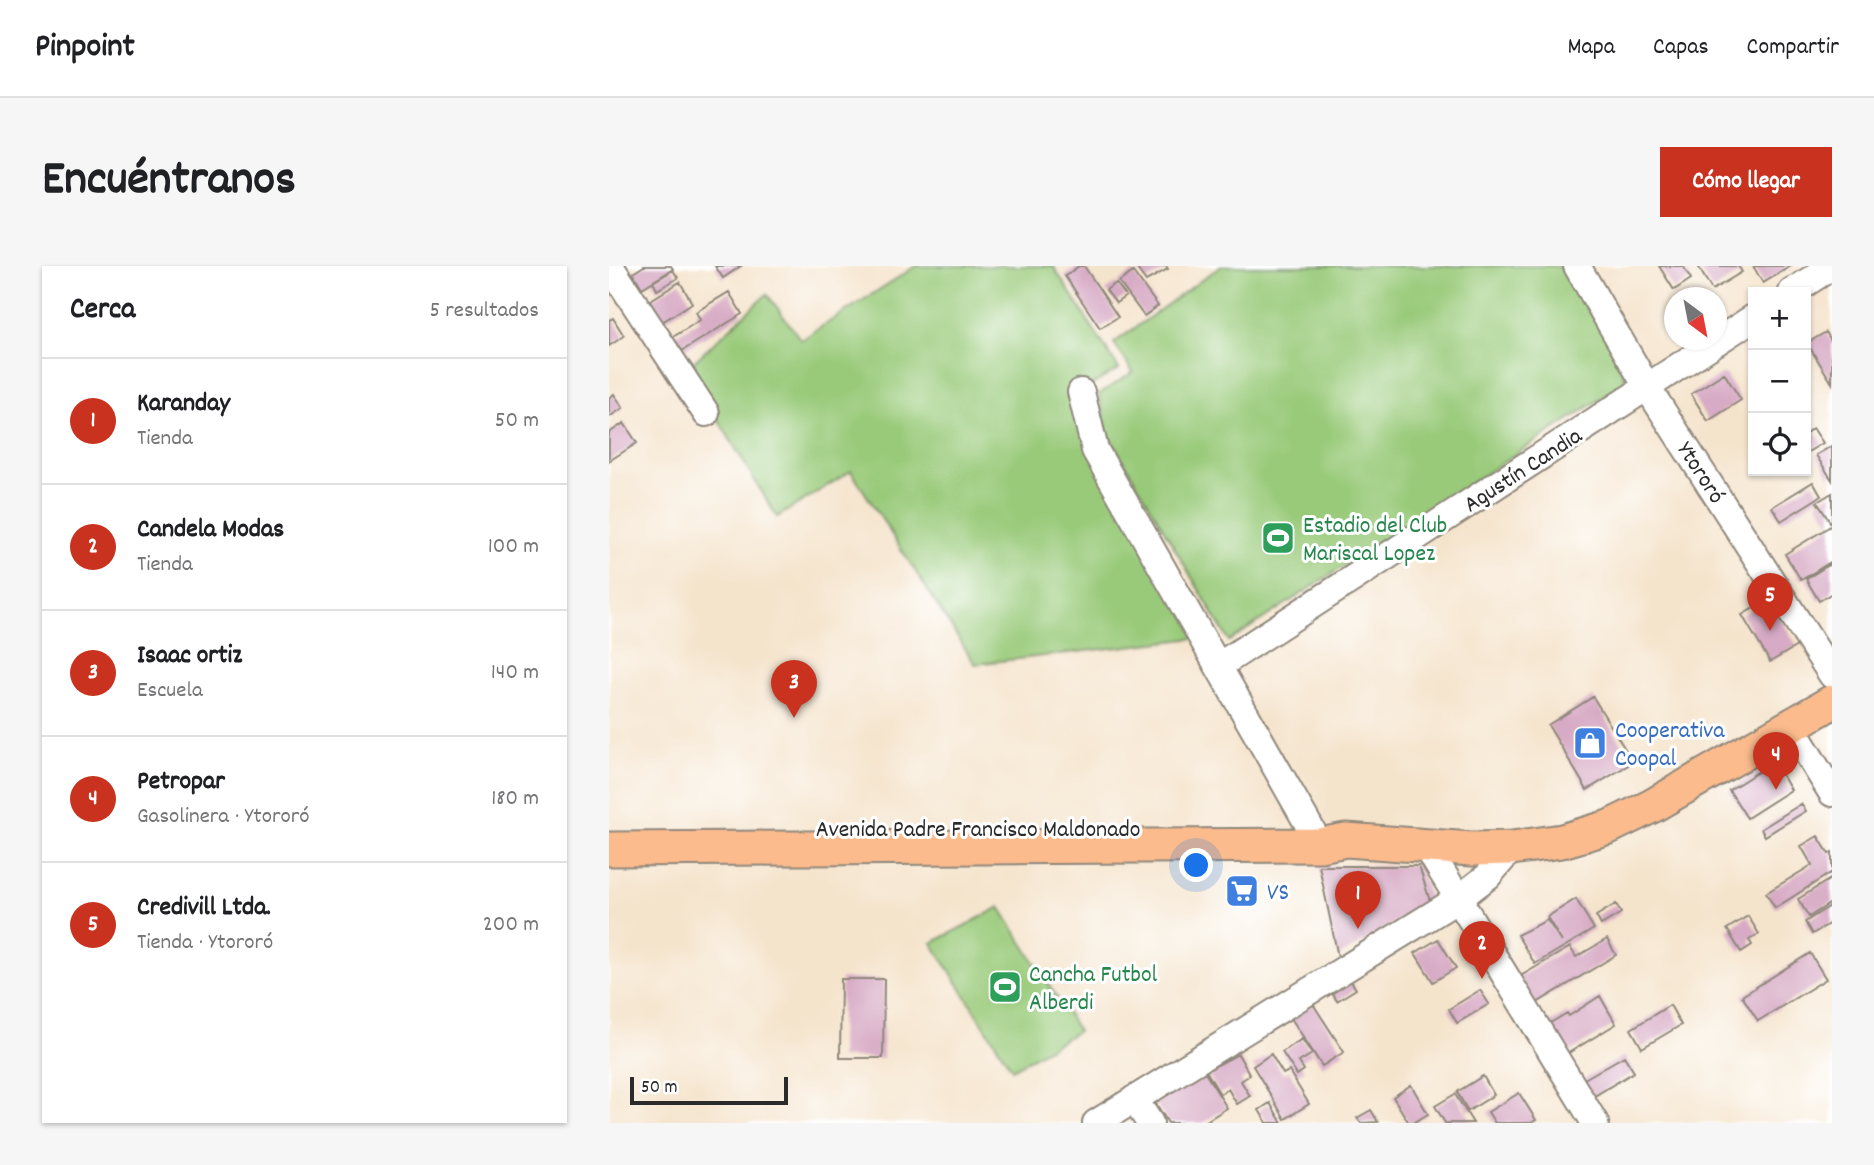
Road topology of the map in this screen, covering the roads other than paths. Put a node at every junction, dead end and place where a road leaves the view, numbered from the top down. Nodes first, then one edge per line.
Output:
1 (610, 266) edge
2 (1577, 266) edge
3 (1832, 267) edge
4 (1801, 287) edge
5 (1748, 321) edge
6 (1647, 387) junction
7 (1081, 393) dead end
8 (706, 413) dead end
9 (1220, 665) junction
10 (1832, 675) edge
11 (1832, 702) edge
12 (1790, 725) junction
13 (1832, 793) edge
14 (609, 828) edge
15 (1326, 838) junction
16 (1425, 844) junction
17 (1512, 848) junction
18 (609, 849) edge
19 (1458, 899) junction
20 (1134, 1099) junction
21 (1096, 1123) edge
22 (1150, 1123) edge
23 (1595, 1123) edge

1 - 8 street
2 - 6 street, Ytororó
3 - 4 street
5 - 6 street, Agustín Candia
6 - 9 street, Agustín Candia
6 - 10 street, Ytororó
7 - 9 street
9 - 15 street
11 - 12 main road, Avenida Padre Francisco Maldonado
12 - 13 street
12 - 17 main road, Avenida Padre Francisco Maldonado
14 - 15 main road, Avenida Padre Francisco Maldonado
15 - 16 main road, Avenida Padre Francisco Maldonado
15 - 18 main road, Avenida Padre Francisco Maldonado
16 - 17 main road, Avenida Padre Francisco Maldonado
16 - 19 street
17 - 19 street
19 - 20 street
19 - 23 street
20 - 21 street
20 - 22 street

